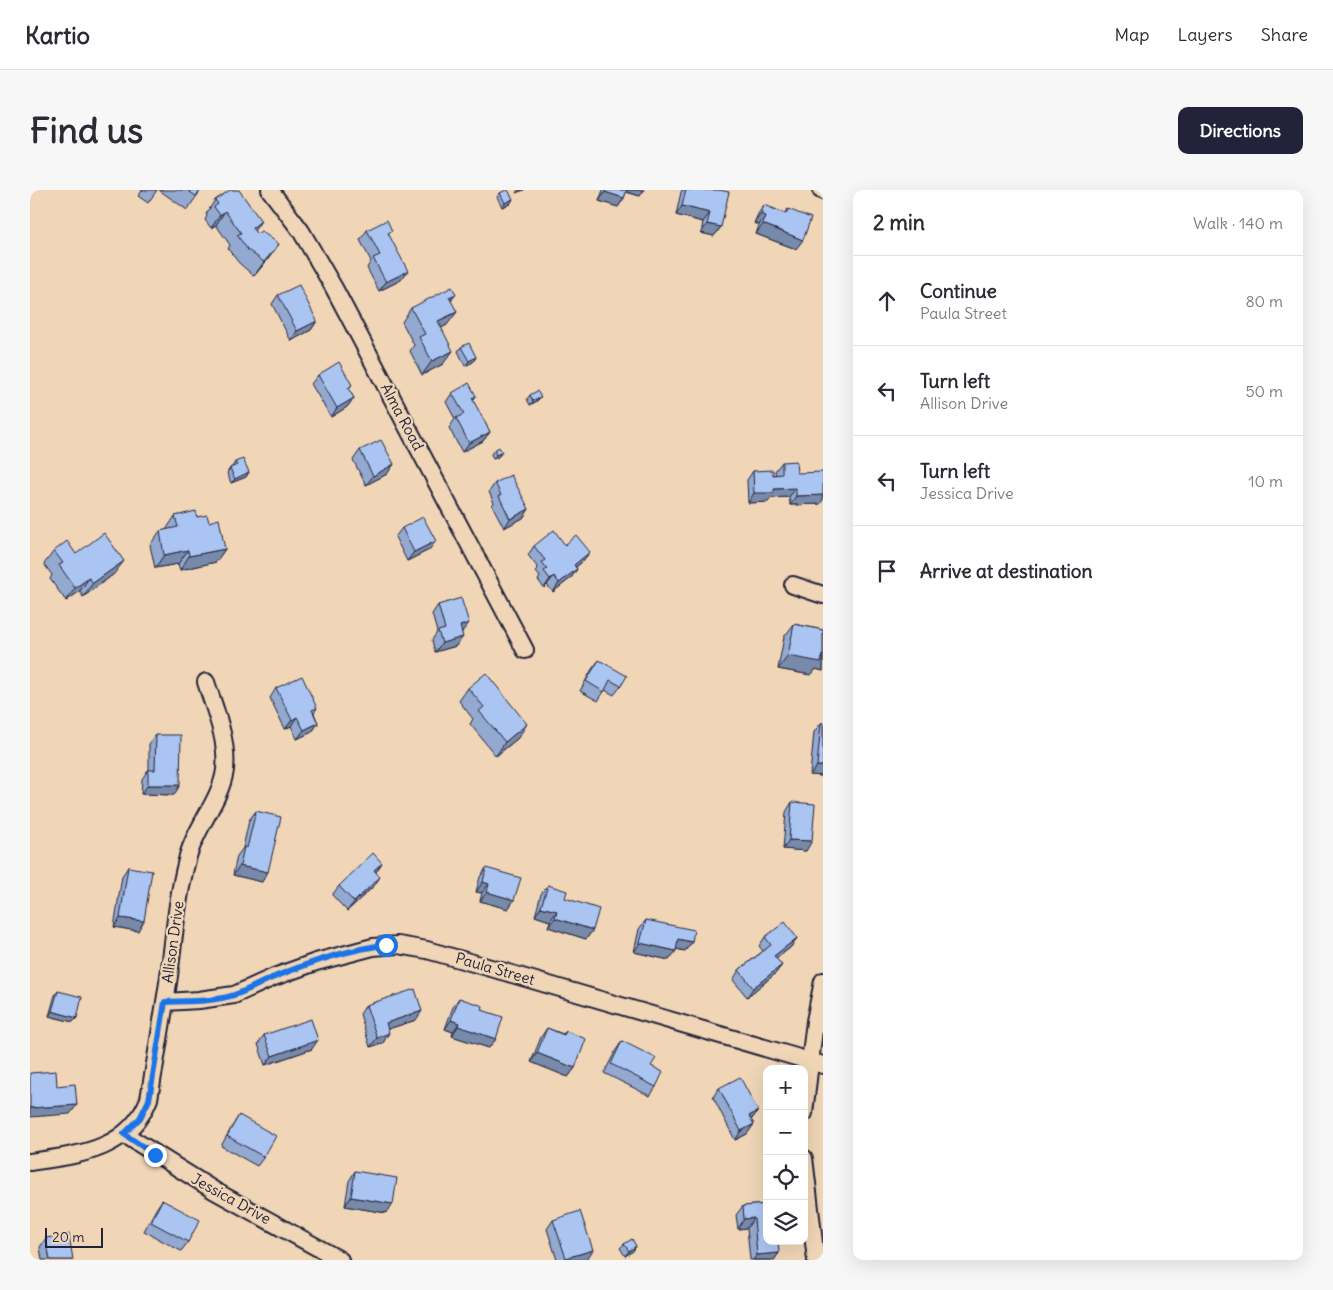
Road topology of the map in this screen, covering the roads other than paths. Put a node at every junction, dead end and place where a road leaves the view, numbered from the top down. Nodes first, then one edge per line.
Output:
1 (270, 190) edge
2 (793, 585) dead end
3 (823, 595) edge
4 (524, 650) dead end
5 (206, 682) dead end
6 (823, 980) edge
7 (165, 1002) junction
8 (817, 1064) edge
9 (805, 1110) edge
10 (124, 1134) junction
11 (30, 1162) edge
12 (808, 1192) edge
13 (340, 1260) edge
14 (816, 1260) edge

1 - 4 street, Alma Road
2 - 3 street
5 - 7 street, Allison Drive
6 - 8 street
7 - 8 street, Paula Street
7 - 10 street, Allison Drive
8 - 9 street
10 - 11 street, Allison Drive
10 - 13 street, Jessica Drive
12 - 14 street

